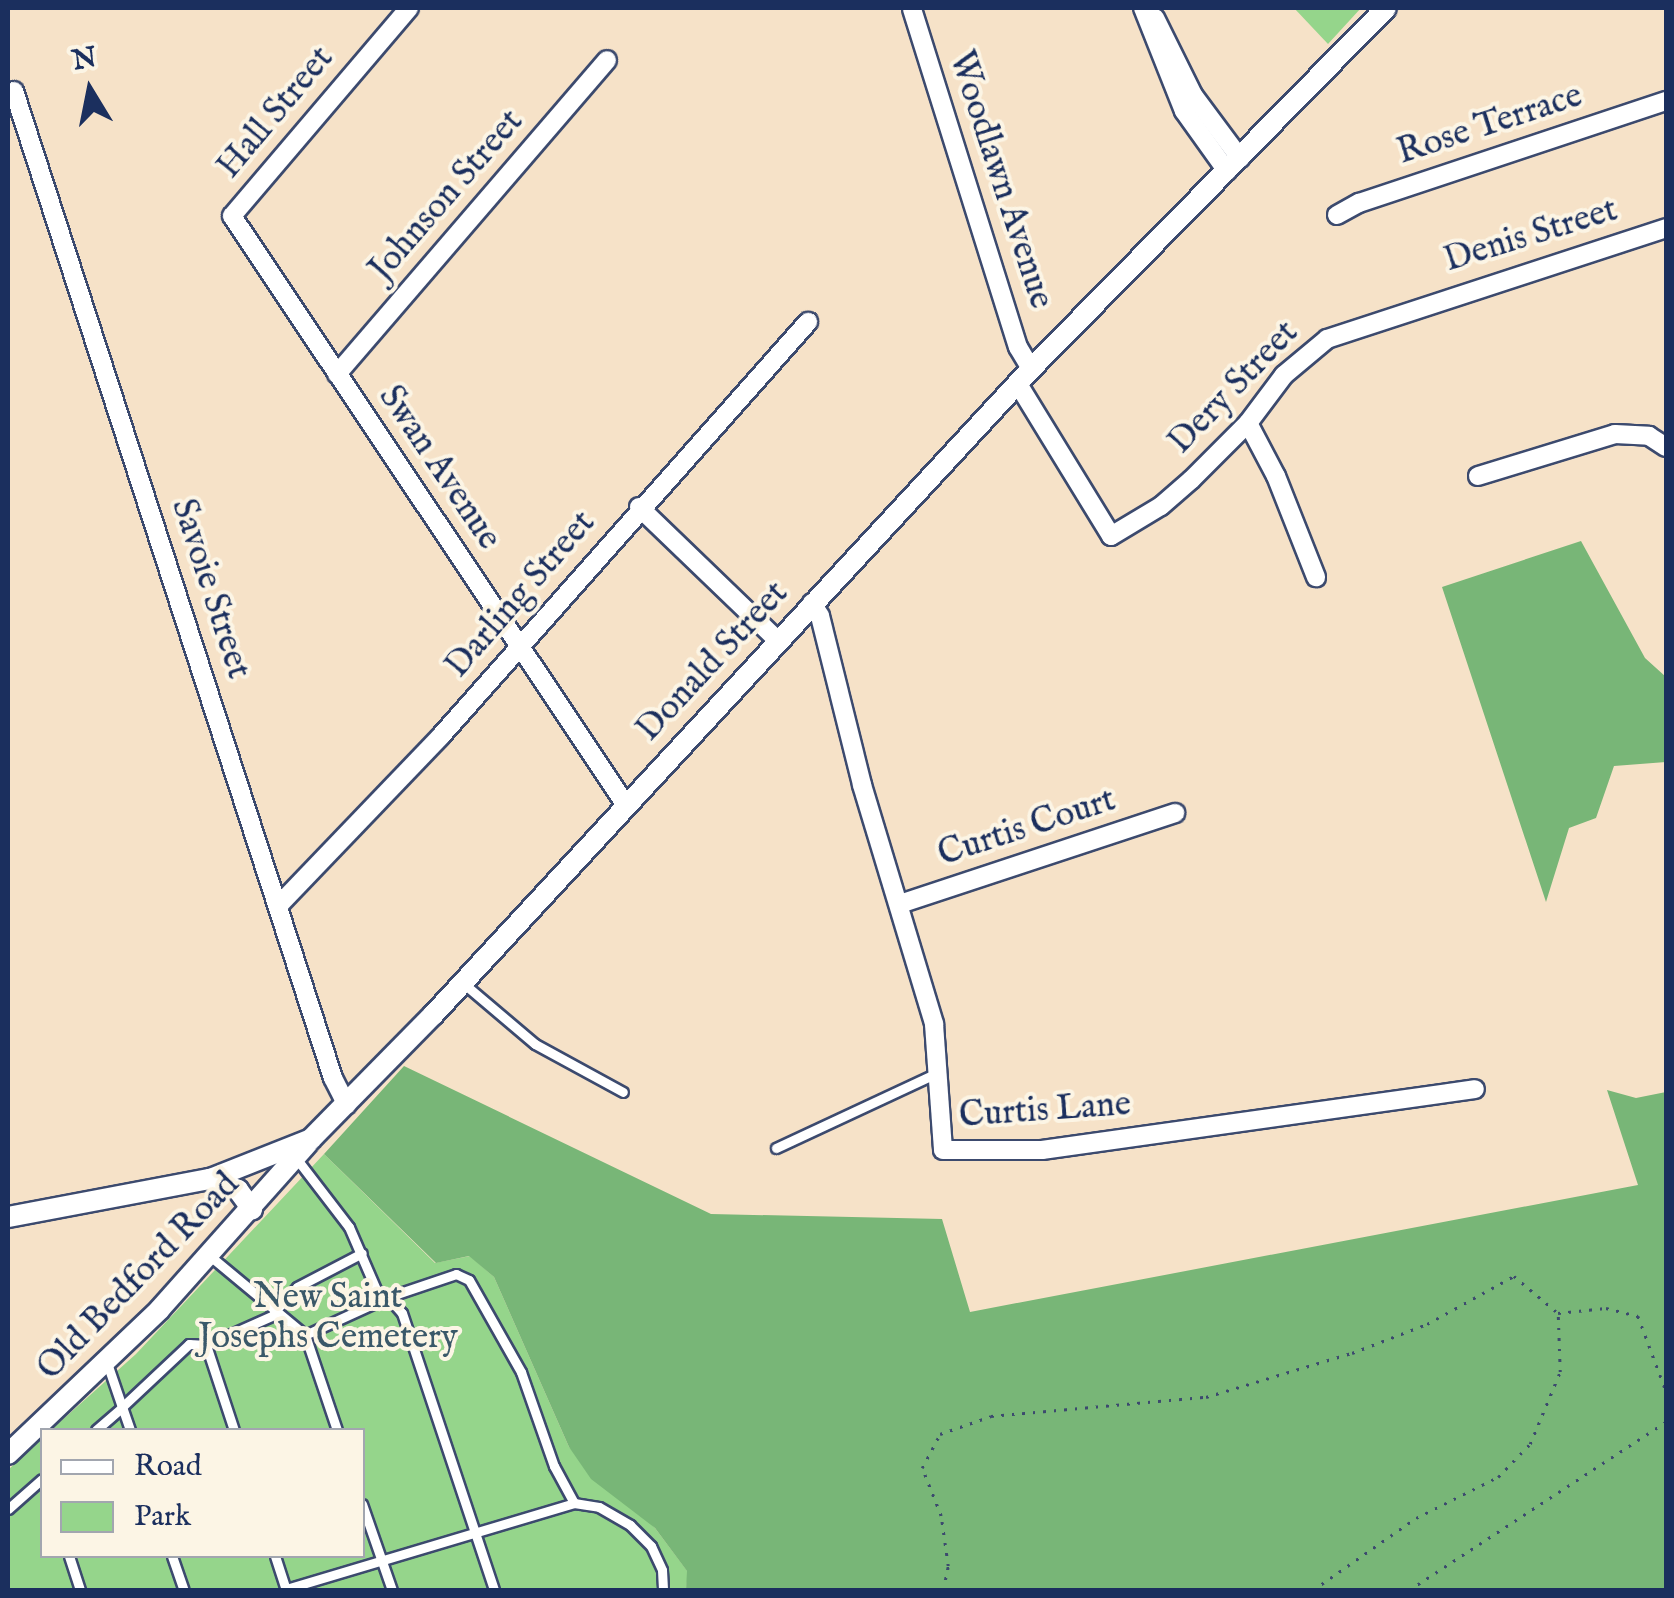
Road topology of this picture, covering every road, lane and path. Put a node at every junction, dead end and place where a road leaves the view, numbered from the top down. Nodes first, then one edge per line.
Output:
1 (409, 8) edge
2 (1145, 8) edge
3 (1386, 8) edge
4 (912, 9) edge
5 (606, 60) dead end
6 (14, 90) dead end
7 (1666, 101) edge
8 (1234, 164) junction
9 (232, 216) joint
10 (1337, 216) dead end
11 (1666, 228) edge
12 (1415, 307) joint
13 (808, 322) dead end
14 (337, 374) junction
15 (1025, 376) junction
16 (1248, 423) junction
17 (1666, 447) edge
18 (1478, 476) dead end
19 (640, 508) junction
20 (1111, 536) joint
21 (1316, 577) dead end
22 (812, 603) junction
23 (777, 640) junction
24 (519, 647) junction
25 (626, 805) junction
26 (1175, 813) dead end
27 (900, 904) junction
28 (279, 906) junction
29 (463, 983) junction
30 (936, 1073) junction
31 (1475, 1090) dead end
32 (623, 1092) dead end
33 (347, 1105) junction
34 (311, 1139) junction
35 (776, 1148) dead end
36 (296, 1158) junction
37 (210, 1179) junction
38 (252, 1208) junction
39 (8, 1217) edge
40 (362, 1253) junction
41 (210, 1256) junction
42 (384, 1299) junction
43 (275, 1313) junction
44 (1558, 1313) junction
45 (304, 1335) junction
46 (206, 1345) junction
47 (106, 1363) junction
48 (1666, 1391) edge
49 (122, 1407) junction
50 (1666, 1422) edge
51 (98, 1428) edge
52 (129, 1428) edge
53 (233, 1428) edge
54 (336, 1428) edge
55 (8, 1454) edge
56 (40, 1481) edge
57 (574, 1502) junction
58 (8, 1509) edge
59 (365, 1513) edge
60 (473, 1533) junction
61 (70, 1558) edge
62 (173, 1558) edge
63 (276, 1558) edge
64 (381, 1559) junction
65 (80, 1590) edge
66 (184, 1590) edge
67 (285, 1590) edge
68 (392, 1590) edge
69 (494, 1590) edge
70 (663, 1590) edge
71 (943, 1590) edge
72 (1313, 1590) edge
73 (1409, 1590) edge

1 - 9 street, Hall Street
2 - 8 street
3 - 8 street, Donald Street
4 - 15 street, Woodlawn Avenue
5 - 14 street, Johnson Street
6 - 28 street, Savoie Street
7 - 10 street, Rose Terrace
8 - 15 street, Donald Street
9 - 14 street, Swan Avenue
11 - 12 street, Denis Street
12 - 16 street, Dery Street
13 - 19 street, Darling Street
14 - 24 street, Swan Avenue
15 - 20 street, Woodlawn Avenue
15 - 22 street, Donald Street
16 - 20 street, Dery Street
16 - 21 street
17 - 18 street
19 - 23 street
19 - 24 street, Darling Street
22 - 23 street, Donald Street
22 - 27 street, Curtis Lane
23 - 25 street, Donald Street
24 - 25 street, Swan Avenue
24 - 28 street, Darling Street
25 - 29 street, Donald Street
26 - 27 street, Curtis Court
27 - 30 street, Curtis Lane
28 - 33 street, Savoie Street
29 - 32 lane
29 - 33 street, Donald Street
30 - 31 street, Curtis Lane
30 - 35 lane
33 - 34 street, Donald Street
34 - 36 street, Old Bedford Road
34 - 37 street, Donald Street
36 - 38 street, Old Bedford Road
36 - 40 lane
37 - 38 street
37 - 39 street, Donald Street
38 - 41 street, Old Bedford Road
40 - 42 lane
40 - 43 lane
41 - 43 lane
41 - 47 street, Old Bedford Road
42 - 45 lane
42 - 57 lane
42 - 60 lane
43 - 45 lane
43 - 46 lane
44 - 48 path
44 - 71 path
44 - 72 path
45 - 54 lane
46 - 49 lane
46 - 53 lane
47 - 49 lane
47 - 55 street, Old Bedford Road
49 - 51 lane
49 - 52 lane
50 - 73 path
56 - 58 lane
57 - 60 lane
57 - 70 lane
59 - 64 lane
60 - 64 lane
60 - 69 lane
61 - 65 lane
62 - 66 lane
63 - 67 lane
64 - 67 lane
64 - 68 lane

